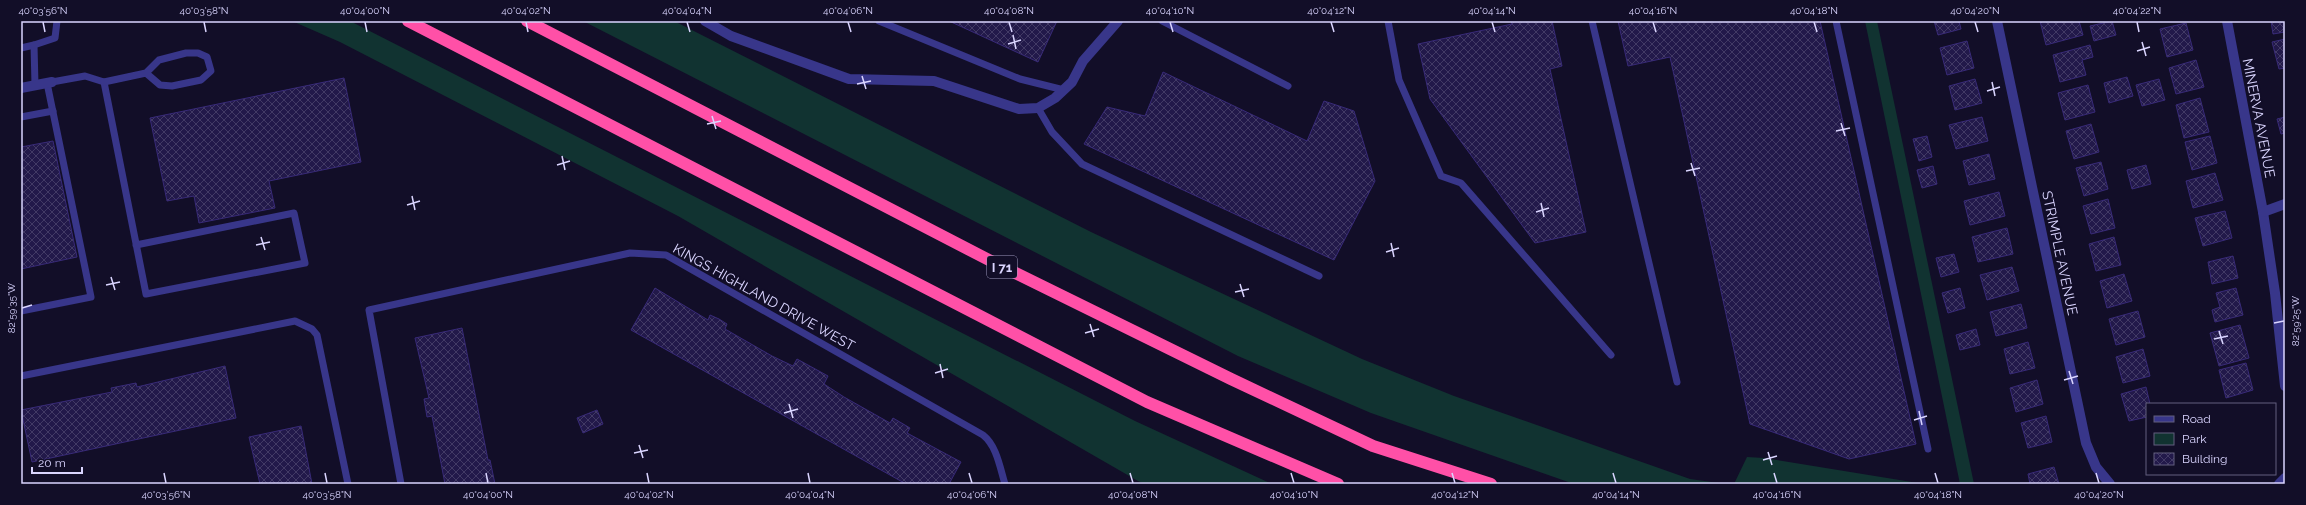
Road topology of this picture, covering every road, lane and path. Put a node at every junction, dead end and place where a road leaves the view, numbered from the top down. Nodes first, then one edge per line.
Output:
1 (57, 21) edge
2 (408, 21) edge
3 (527, 21) edge
4 (705, 21) edge
5 (879, 21) edge
6 (1118, 21) edge
7 (1162, 21) edge
8 (1388, 21) edge
9 (1592, 21) edge
10 (1836, 21) edge
11 (1997, 21) edge
12 (2227, 21) edge
13 (34, 45) junction
14 (21, 48) edge
15 (146, 73) junction
16 (50, 82) junction
17 (104, 82) junction
18 (35, 85) junction
19 (1288, 86) dead end
20 (21, 88) edge
21 (1064, 90) junction
22 (1038, 108) junction
23 (53, 111) junction
24 (21, 117) edge
25 (2285, 204) edge
26 (2263, 212) junction
27 (136, 245) junction
28 (1319, 276) dead end
29 (21, 311) edge
30 (1611, 355) dead end
31 (21, 376) edge
32 (1677, 382) dead end
33 (2285, 386) edge
34 (1928, 449) dead end
35 (2285, 478) edge
36 (348, 484) edge
37 (401, 484) edge
38 (1005, 484) edge
39 (1338, 484) edge
40 (1491, 484) edge
41 (2110, 484) edge
42 (2279, 484) edge

1 - 13 lane
2 - 39 highway
3 - 40 highway, I 71
4 - 22 street
5 - 21 lane
6 - 21 street
7 - 19 lane
8 - 30 lane
9 - 32 lane
10 - 34 lane
11 - 41 street, STRIMPLE AVENUE
12 - 26 street, MINERVA AVENUE
13 - 14 lane
13 - 18 lane
15 - 15 lane
15 - 17 lane
16 - 17 lane
16 - 18 street
16 - 23 lane
17 - 27 lane
18 - 20 street
21 - 22 street
22 - 28 lane
23 - 24 lane
23 - 29 lane
25 - 26 street
26 - 33 street, MINERVA AVENUE
27 - 27 lane
31 - 36 lane
35 - 42 street
37 - 38 lane, KINGS HIGHLAND DRIVE WEST

